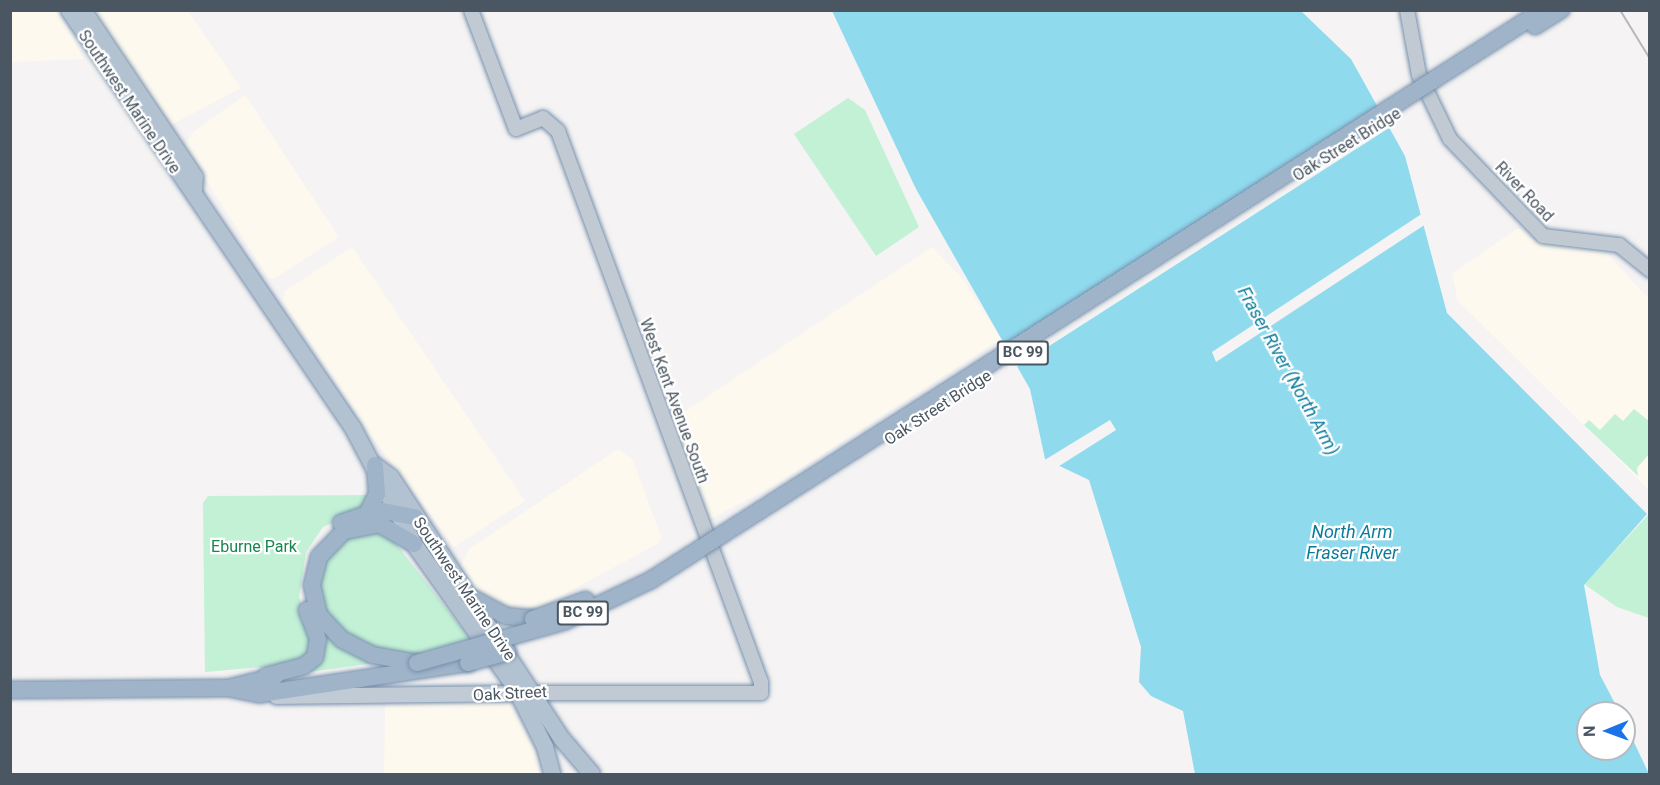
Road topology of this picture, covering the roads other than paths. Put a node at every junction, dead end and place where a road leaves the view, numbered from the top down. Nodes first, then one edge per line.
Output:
1 (69, 10) edge
2 (83, 10) edge
3 (471, 10) edge
4 (1407, 10) edge
5 (1543, 10) edge
6 (1561, 10) edge
7 (194, 189) junction
8 (1650, 270) edge
9 (375, 465) junction
10 (369, 510) junction
11 (396, 512) junction
12 (415, 517) junction
13 (734, 528) junction
14 (414, 544) junction
15 (467, 595) junction
16 (412, 666) junction
17 (266, 676) junction
18 (228, 688) junction
19 (10, 690) edge
20 (761, 693) joint
21 (260, 694) junction
22 (526, 694) junction
23 (562, 739) junction
24 (545, 747) junction
25 (552, 774) edge
26 (566, 774) edge
27 (579, 774) edge
28 (592, 774) edge

1 - 7 main road, Southwest Marine Drive
2 - 7 main road, Southwest Marine Drive
3 - 20 street, West Kent Avenue South
4 - 8 street, River Road
5 - 13 highway, Oak Street Bridge / BC 99, bridge
6 - 16 highway, Oak Street Bridge / BC 99, bridge
7 - 9 main road, Southwest Marine Drive
9 - 10 highway
9 - 11 main road, Southwest Marine Drive
9 - 12 main road, Southwest Marine Drive
10 - 11 highway
10 - 17 highway
11 - 12 highway
11 - 14 main road, Southwest Marine Drive
12 - 15 main road, Southwest Marine Drive
13 - 15 highway, bridge
13 - 16 highway, Oak Street Bridge / BC 99, bridge
14 - 16 highway
14 - 22 main road, Southwest Marine Drive
15 - 22 main road, Southwest Marine Drive
16 - 17 highway, Oak Street / BC 99
16 - 21 highway, Oak Street / BC 99
17 - 18 highway, Oak Street / BC 99
18 - 19 highway, Oak Street / BC 99
18 - 21 highway, Oak Street / BC 99
20 - 22 street, Oak Street
21 - 22 main road, Oak Street
22 - 23 main road, Southwest Marine Drive
22 - 24 main road, Southwest Marine Drive
23 - 27 main road
23 - 28 main road, Southwest Marine Drive
24 - 25 main road, Southwest Marine Drive
24 - 26 main road

